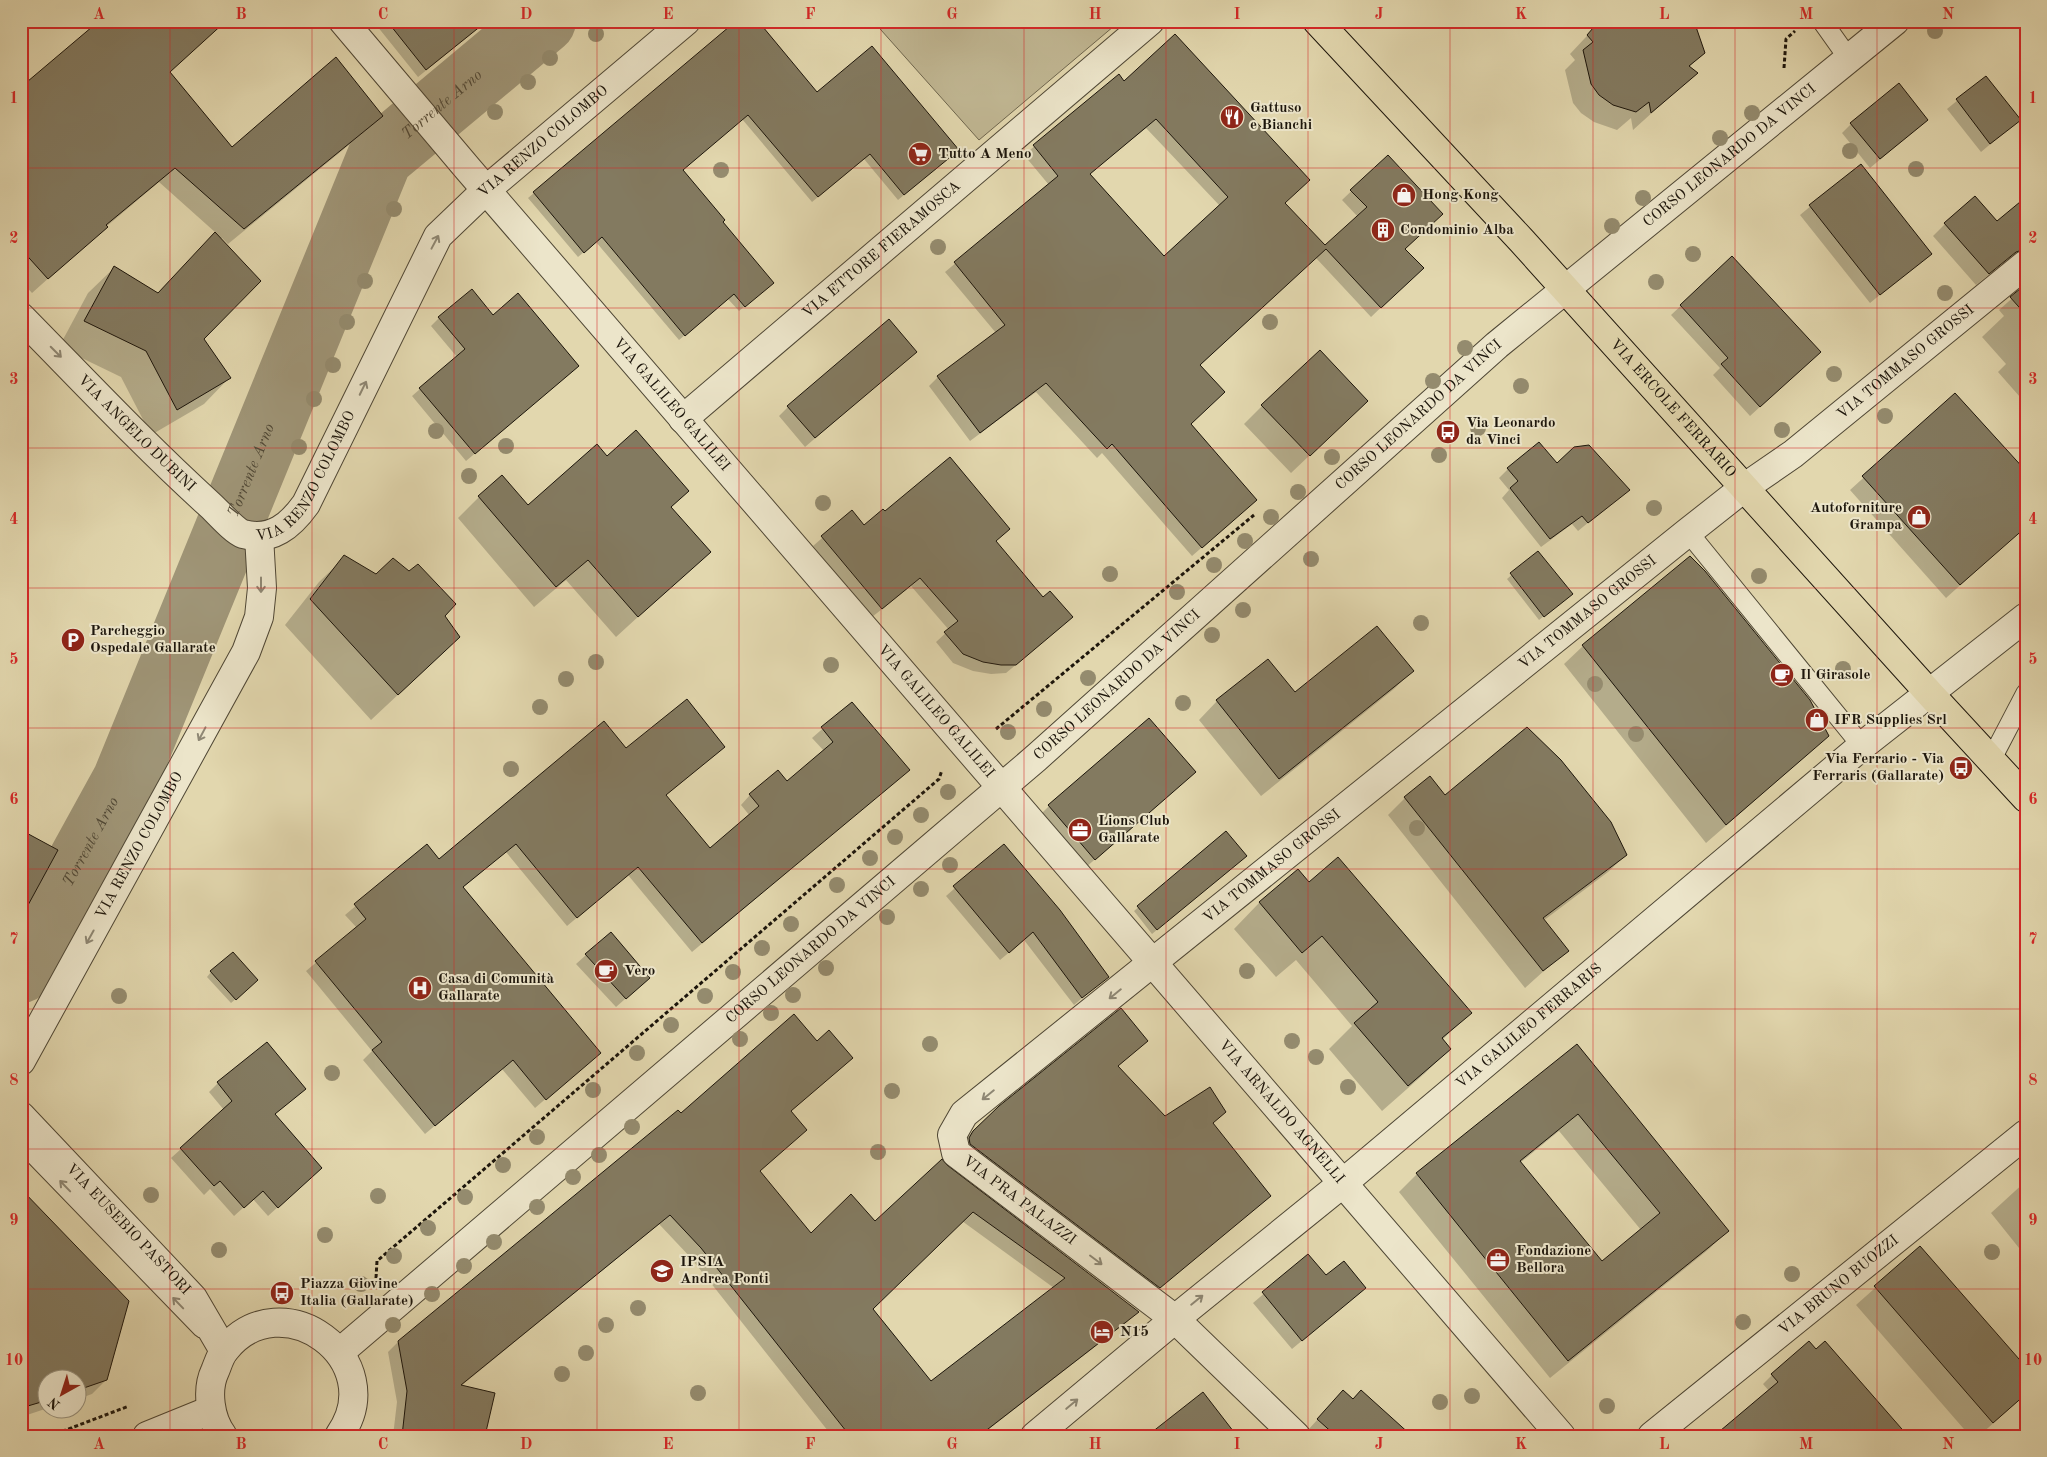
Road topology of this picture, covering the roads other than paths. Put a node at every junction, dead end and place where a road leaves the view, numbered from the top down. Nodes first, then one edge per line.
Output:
1 (343, 21) edge
2 (686, 21) edge
3 (1150, 21) edge
4 (1317, 21) edge
5 (1822, 21) edge
6 (1895, 21) edge
7 (1848, 59) junction
8 (486, 190) junction
9 (2026, 264) edge
10 (1564, 290) junction
11 (21, 317) edge
12 (683, 419) junction
13 (1745, 487) junction
14 (1688, 532) junction
15 (251, 535) junction
16 (2026, 617) edge
17 (2026, 693) edge
18 (1930, 694) junction
19 (1862, 746) junction
20 (1991, 760) junction
21 (1001, 787) junction
22 (2026, 798) edge
23 (1153, 963) junction
24 (21, 1061) edge
25 (21, 1116) edge
26 (2026, 1134) edge
27 (21, 1141) edge
28 (1343, 1183) junction
29 (1174, 1319) junction
30 (224, 1351) junction
31 (340, 1352) junction
32 (211, 1410) junction
33 (146, 1436) edge
34 (224, 1436) edge
35 (339, 1436) edge
36 (1035, 1436) edge
37 (1296, 1436) edge
38 (1561, 1436) edge
39 (1652, 1436) edge

1 - 8 street, VIA GALILEO GALILEI
2 - 8 street, VIA RENZO COLOMBO
3 - 12 street, VIA ETTORE FIERAMOSCA
4 - 10 main road, VIA ERCOLE FERRARIO
5 - 7 lane
6 - 7 street, CORSO LEONARDO DA VINCI
7 - 10 street, CORSO LEONARDO DA VINCI
8 - 12 street, VIA GALILEO GALILEI
15 -> 8 street, VIA RENZO COLOMBO
9 - 13 street, VIA TOMMASO GROSSI
10 - 13 main road, VIA ERCOLE FERRARIO
10 - 21 street, CORSO LEONARDO DA VINCI
11 -> 15 street, VIA ANGELO DUBINI
12 - 21 street, VIA GALILEO GALILEI
13 - 14 street, VIA TOMMASO GROSSI
13 - 18 main road, VIA ERCOLE FERRARIO
14 - 19 lane
14 - 23 street, VIA TOMMASO GROSSI
15 -> 24 street, VIA RENZO COLOMBO
16 - 18 street, VIA GALILEO FERRARIS
17 - 20 lane
18 - 19 street, VIA GALILEO FERRARIS
18 - 20 main road, VIA ERCOLE FERRARIO
19 - 28 street, VIA GALILEO FERRARIS
20 - 22 main road, VIA ERCOLE FERRARIO
21 - 23 street, VIA ARNALDO AGNELLI
21 - 31 street, CORSO LEONARDO DA VINCI
23 - 28 street, VIA ARNALDO AGNELLI
23 -> 29 street, VIA PRA PALAZZI
25 - 30 street, VIA EUSEBIO PASTORI
26 - 39 street, VIA BRUNO BUOZZI
30 -> 27 lane
29 -> 28 street, VIA GALILEO FERRARIS
28 - 38 street, VIA ARNALDO AGNELLI
36 -> 29 street, VIA GALILEO FERRARIS
29 - 37 street, VIA PRA PALAZZI
30 - 31 street
30 - 32 street
31 - 35 street
32 - 33 street
32 - 34 street

